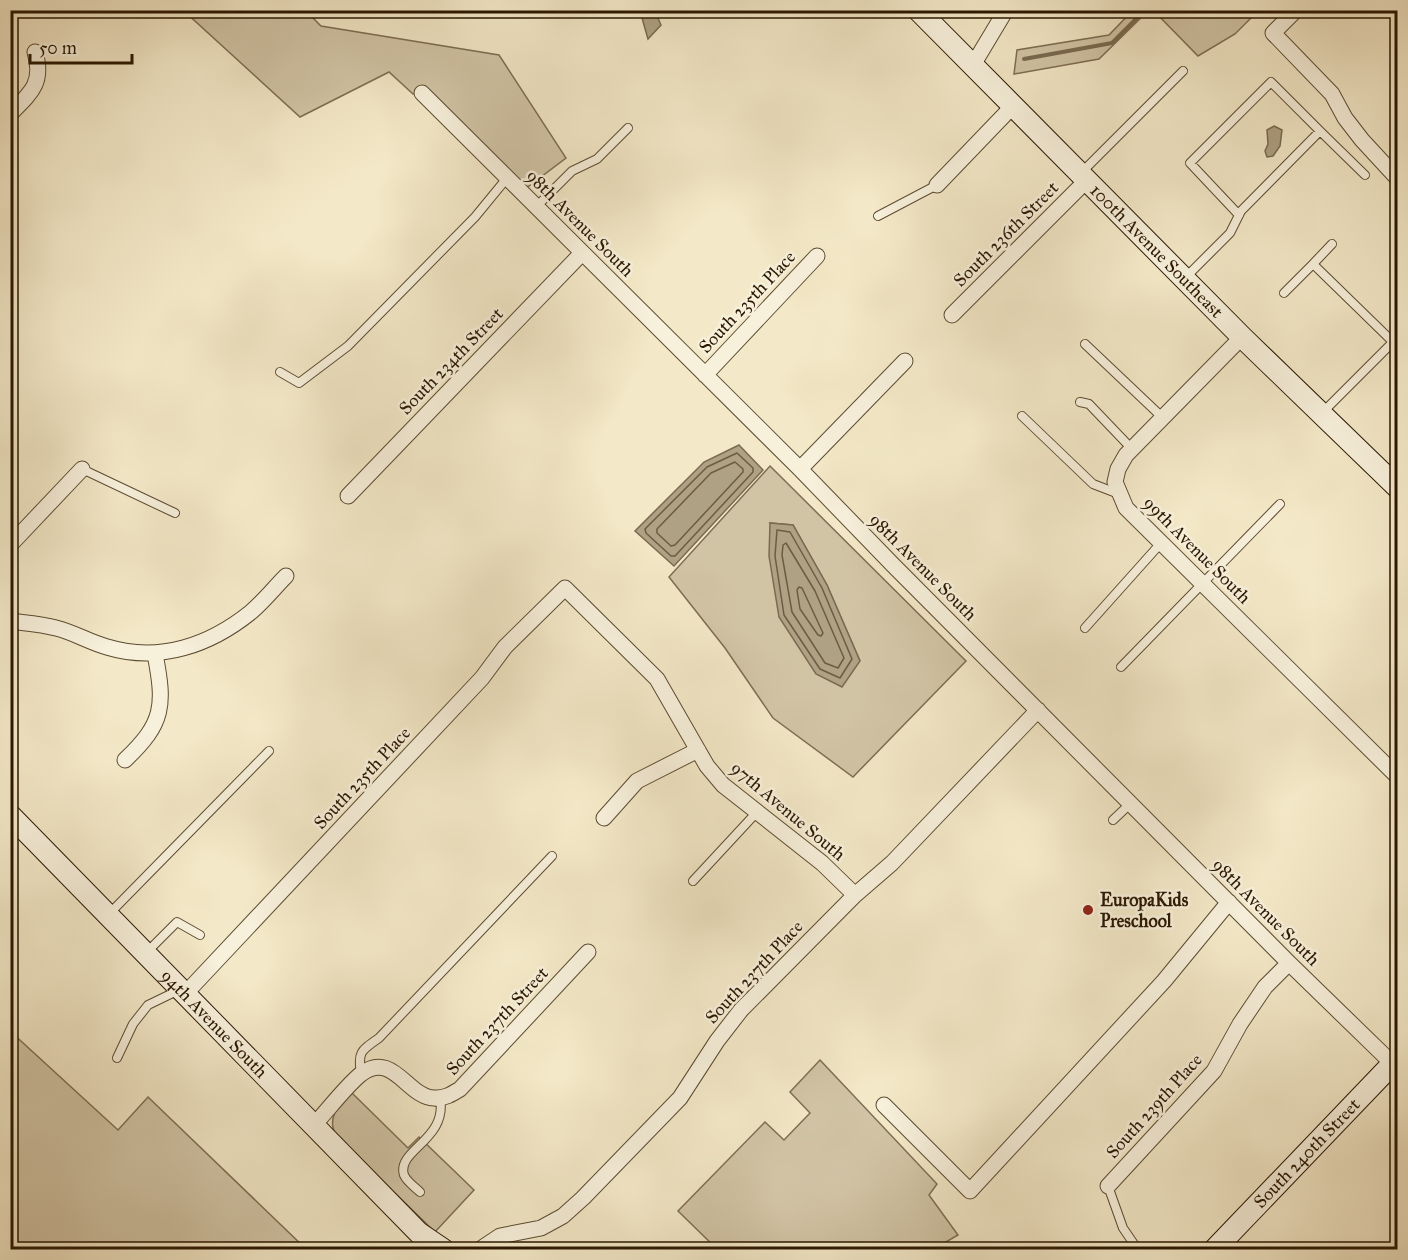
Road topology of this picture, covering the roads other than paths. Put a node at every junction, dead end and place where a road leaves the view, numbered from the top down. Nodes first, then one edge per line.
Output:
1 (918, 10) edge
2 (1006, 10) edge
3 (1296, 10) edge
4 (35, 52) dead end
5 (973, 65) junction
6 (1183, 71) dead end
7 (422, 93) dead end
8 (1013, 106) junction
9 (10, 114) edge
10 (628, 128) dead end
11 (1320, 131) junction
12 (1365, 175) dead end
13 (1083, 177) junction
14 (507, 178) junction
15 (1398, 179) edge
16 (937, 185) joint
17 (536, 207) junction
18 (1239, 215) junction
19 (878, 216) dead end
20 (1332, 244) dead end
21 (582, 253) junction
22 (817, 256) dead end
23 (1313, 264) junction
24 (1184, 279) junction
25 (1284, 293) dead end
26 (952, 315) dead end
27 (1242, 337) junction
28 (1085, 344) dead end
29 (1395, 345) edge
30 (905, 361) dead end
31 (280, 372) dead end
32 (705, 375) junction
33 (1080, 402) dead end
34 (1321, 414) junction
35 (1023, 416) dead end
36 (1162, 417) junction
37 (1132, 448) junction
38 (82, 469) joint
39 (800, 469) junction
40 (1392, 480) edge
41 (1120, 494) junction
42 (348, 496) dead end
43 (1280, 504) dead end
44 (175, 513) dead end
45 (1161, 543) junction
46 (10, 545) edge
47 (286, 576) dead end
48 (1203, 584) junction
49 (566, 588) joint
50 (10, 621) edge
51 (1085, 628) dead end
52 (155, 654) junction
53 (1121, 667) dead end
54 (1038, 710) junction
55 (698, 750) junction
56 (269, 751) dead end
57 (124, 760) dead end
58 (1398, 777) edge
59 (1131, 803) junction
60 (757, 812) junction
61 (10, 815) edge
62 (604, 818) dead end
63 (1113, 820) dead end
64 (552, 856) dead end
65 (693, 881) dead end
66 (855, 895) junction
67 (1229, 902) junction
68 (108, 915) junction
69 (200, 935) dead end
70 (588, 952) dead end
71 (146, 953) junction
72 (1289, 963) junction
73 (183, 991) junction
74 (117, 1058) dead end
75 (1396, 1064) edge
76 (361, 1074) junction
77 (440, 1098) junction
78 (884, 1105) dead end
79 (314, 1125) junction
80 (1108, 1186) joint
81 (420, 1192) dead end
82 (424, 1241) edge
83 (486, 1247) edge
84 (444, 1250) edge
85 (1138, 1250) edge
86 (1214, 1250) edge

1 - 5 street, 100th Avenue Southeast
2 - 5 street
3 - 15 street
4 - 9 street
5 - 8 street, 100th Avenue Southeast
6 - 13 lane
7 - 14 street, 98th Avenue South
8 - 13 street, 100th Avenue Southeast
8 - 16 street
10 - 17 lane
11 - 12 lane
11 - 18 lane
11 - 18 lane
13 - 24 street, 100th Avenue Southeast
13 - 26 street, South 236th Street
14 - 17 street, 98th Avenue South
14 - 31 lane
16 - 19 lane
17 - 21 street, 98th Avenue South
18 - 24 lane
20 - 23 lane
21 - 32 street, 98th Avenue South
21 - 42 street, South 234th Street
22 - 32 street, South 235th Place
23 - 25 lane
23 - 29 lane
24 - 27 street, 100th Avenue Southeast
27 - 34 street, 100th Avenue Southeast
27 - 36 street, 99th Avenue South
28 - 36 lane
29 - 34 lane
30 - 39 street
32 - 39 street, 98th Avenue South
33 - 37 lane
34 - 40 street, 100th Avenue Southeast
35 - 41 lane
36 - 37 street, 99th Avenue South
37 - 41 street, 99th Avenue South
38 - 44 lane
38 - 46 street
39 - 54 street, 98th Avenue South
41 - 45 street, 99th Avenue South
43 - 48 lane
45 - 48 street, 99th Avenue South
45 - 51 lane
47 - 52 street
48 - 53 lane
48 - 58 street, 99th Avenue South
49 - 55 street, 97th Avenue South
49 - 73 street, South 235th Place
50 - 52 street
52 - 57 street
54 - 59 street, 98th Avenue South
54 - 66 street, South 237th Place
55 - 60 street, 97th Avenue South
55 - 62 street
56 - 68 lane
59 - 63 lane
59 - 67 street, 98th Avenue South
60 - 65 lane
60 - 66 street, 97th Avenue South
61 - 68 street, 94th Avenue South
64 - 76 lane
66 - 83 street, South 237th Place
67 - 72 street, 98th Avenue South
67 - 78 street
68 - 71 street, 94th Avenue South
69 - 71 lane
70 - 77 street, South 237th Street
71 - 73 street, 94th Avenue South
72 - 75 street, 98th Avenue South
72 - 80 street, South 239th Place
73 - 74 lane
73 - 79 street, 94th Avenue South
75 - 86 street, South 240th Street
76 - 77 street, South 237th Street
76 - 79 street
77 - 81 lane
79 - 82 street, 94th Avenue South
80 - 85 lane
82 - 84 street, 94th Avenue South

